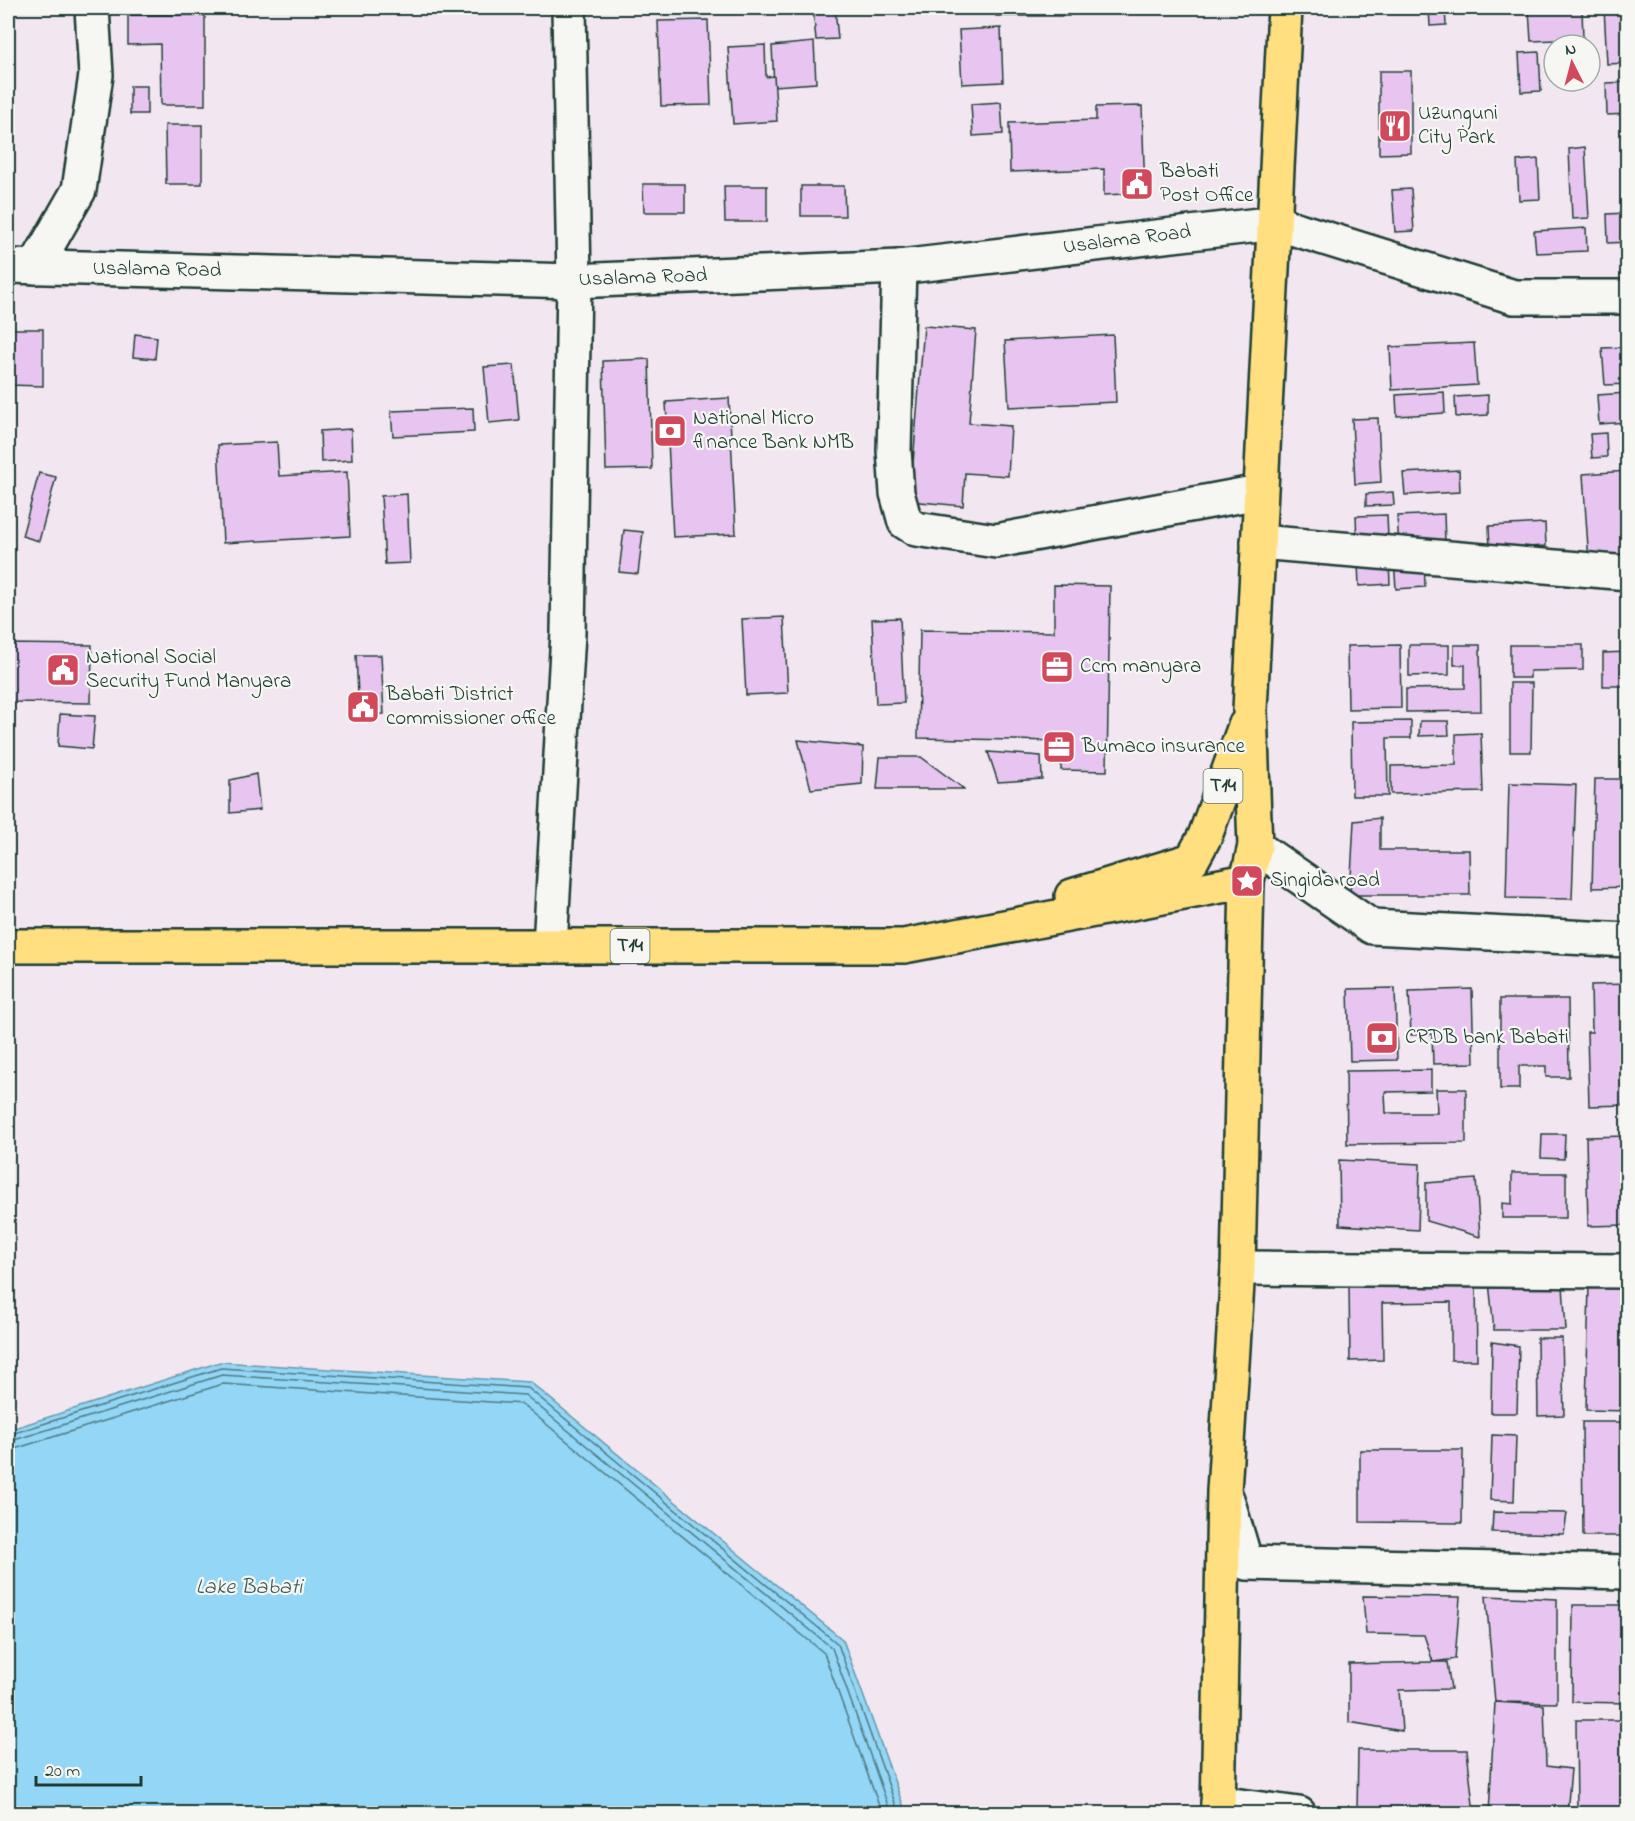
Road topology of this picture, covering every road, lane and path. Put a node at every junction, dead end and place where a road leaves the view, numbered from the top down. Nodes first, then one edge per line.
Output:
1 (92, 8) edge
2 (569, 8) edge
3 (1285, 8) edge
4 (1276, 223) junction
5 (21, 267) edge
6 (899, 267) junction
7 (574, 281) junction
8 (1628, 297) edge
9 (1259, 492) junction
10 (1258, 542) junction
11 (1628, 573) edge
12 (1250, 710) junction
13 (1255, 846) junction
14 (1246, 881) junction
15 (1628, 940) edge
16 (8, 946) edge
17 (550, 946) junction
18 (904, 946) junction
19 (1238, 1268) junction
20 (1628, 1271) edge
21 (1224, 1491) junction
22 (1628, 1572) edge
23 (1218, 1808) edge
24 (1299, 1814) edge

1 - 5 street
2 - 7 street
3 - 4 highway
4 - 6 street, Usalama Road
4 - 8 street
4 - 9 highway
5 - 7 street, Usalama Road
6 - 7 street, Usalama Road
6 - 9 street
7 - 17 street
9 - 10 highway
10 - 11 street
10 - 12 highway
12 - 13 highway
12 - 18 highway, T14
13 - 14 highway
13 - 15 street
14 - 18 highway, T14
14 - 19 highway
16 - 17 highway, T14
17 - 18 highway, T14
19 - 20 street
19 - 21 highway
21 - 22 street
21 - 23 highway
23 - 24 street

